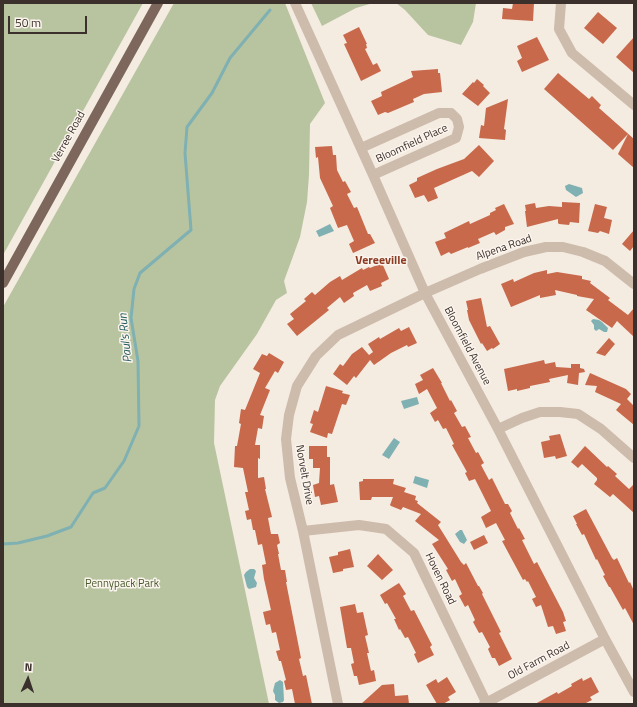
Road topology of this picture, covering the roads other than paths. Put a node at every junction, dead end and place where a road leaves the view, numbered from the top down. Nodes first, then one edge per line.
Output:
1 (158, 3) edge
2 (295, 3) edge
3 (561, 3) edge
4 (634, 105) edge
5 (361, 148) junction
6 (374, 175) junction
7 (3, 283) edge
8 (634, 284) edge
9 (425, 293) junction
10 (498, 429) junction
11 (634, 458) edge
12 (303, 531) junction
13 (605, 638) junction
14 (634, 692) edge
15 (485, 703) edge
16 (338, 704) edge

1 - 7 main road, Verree Road
2 - 5 street, Bloomfield Avenue
3 - 4 street
5 - 6 street, Bloomfield Avenue
5 - 6 street, Bloomfield Place
6 - 9 street, Bloomfield Avenue
8 - 9 street, Alpena Road
9 - 10 street, Bloomfield Avenue
9 - 12 street, Norvelt Drive
10 - 11 street
10 - 13 street, Bloomfield Avenue
12 - 15 street, Hoven Road
12 - 16 street, Norvelt Drive
13 - 14 street, Bloomfield Avenue
13 - 15 street, Old Farm Road

